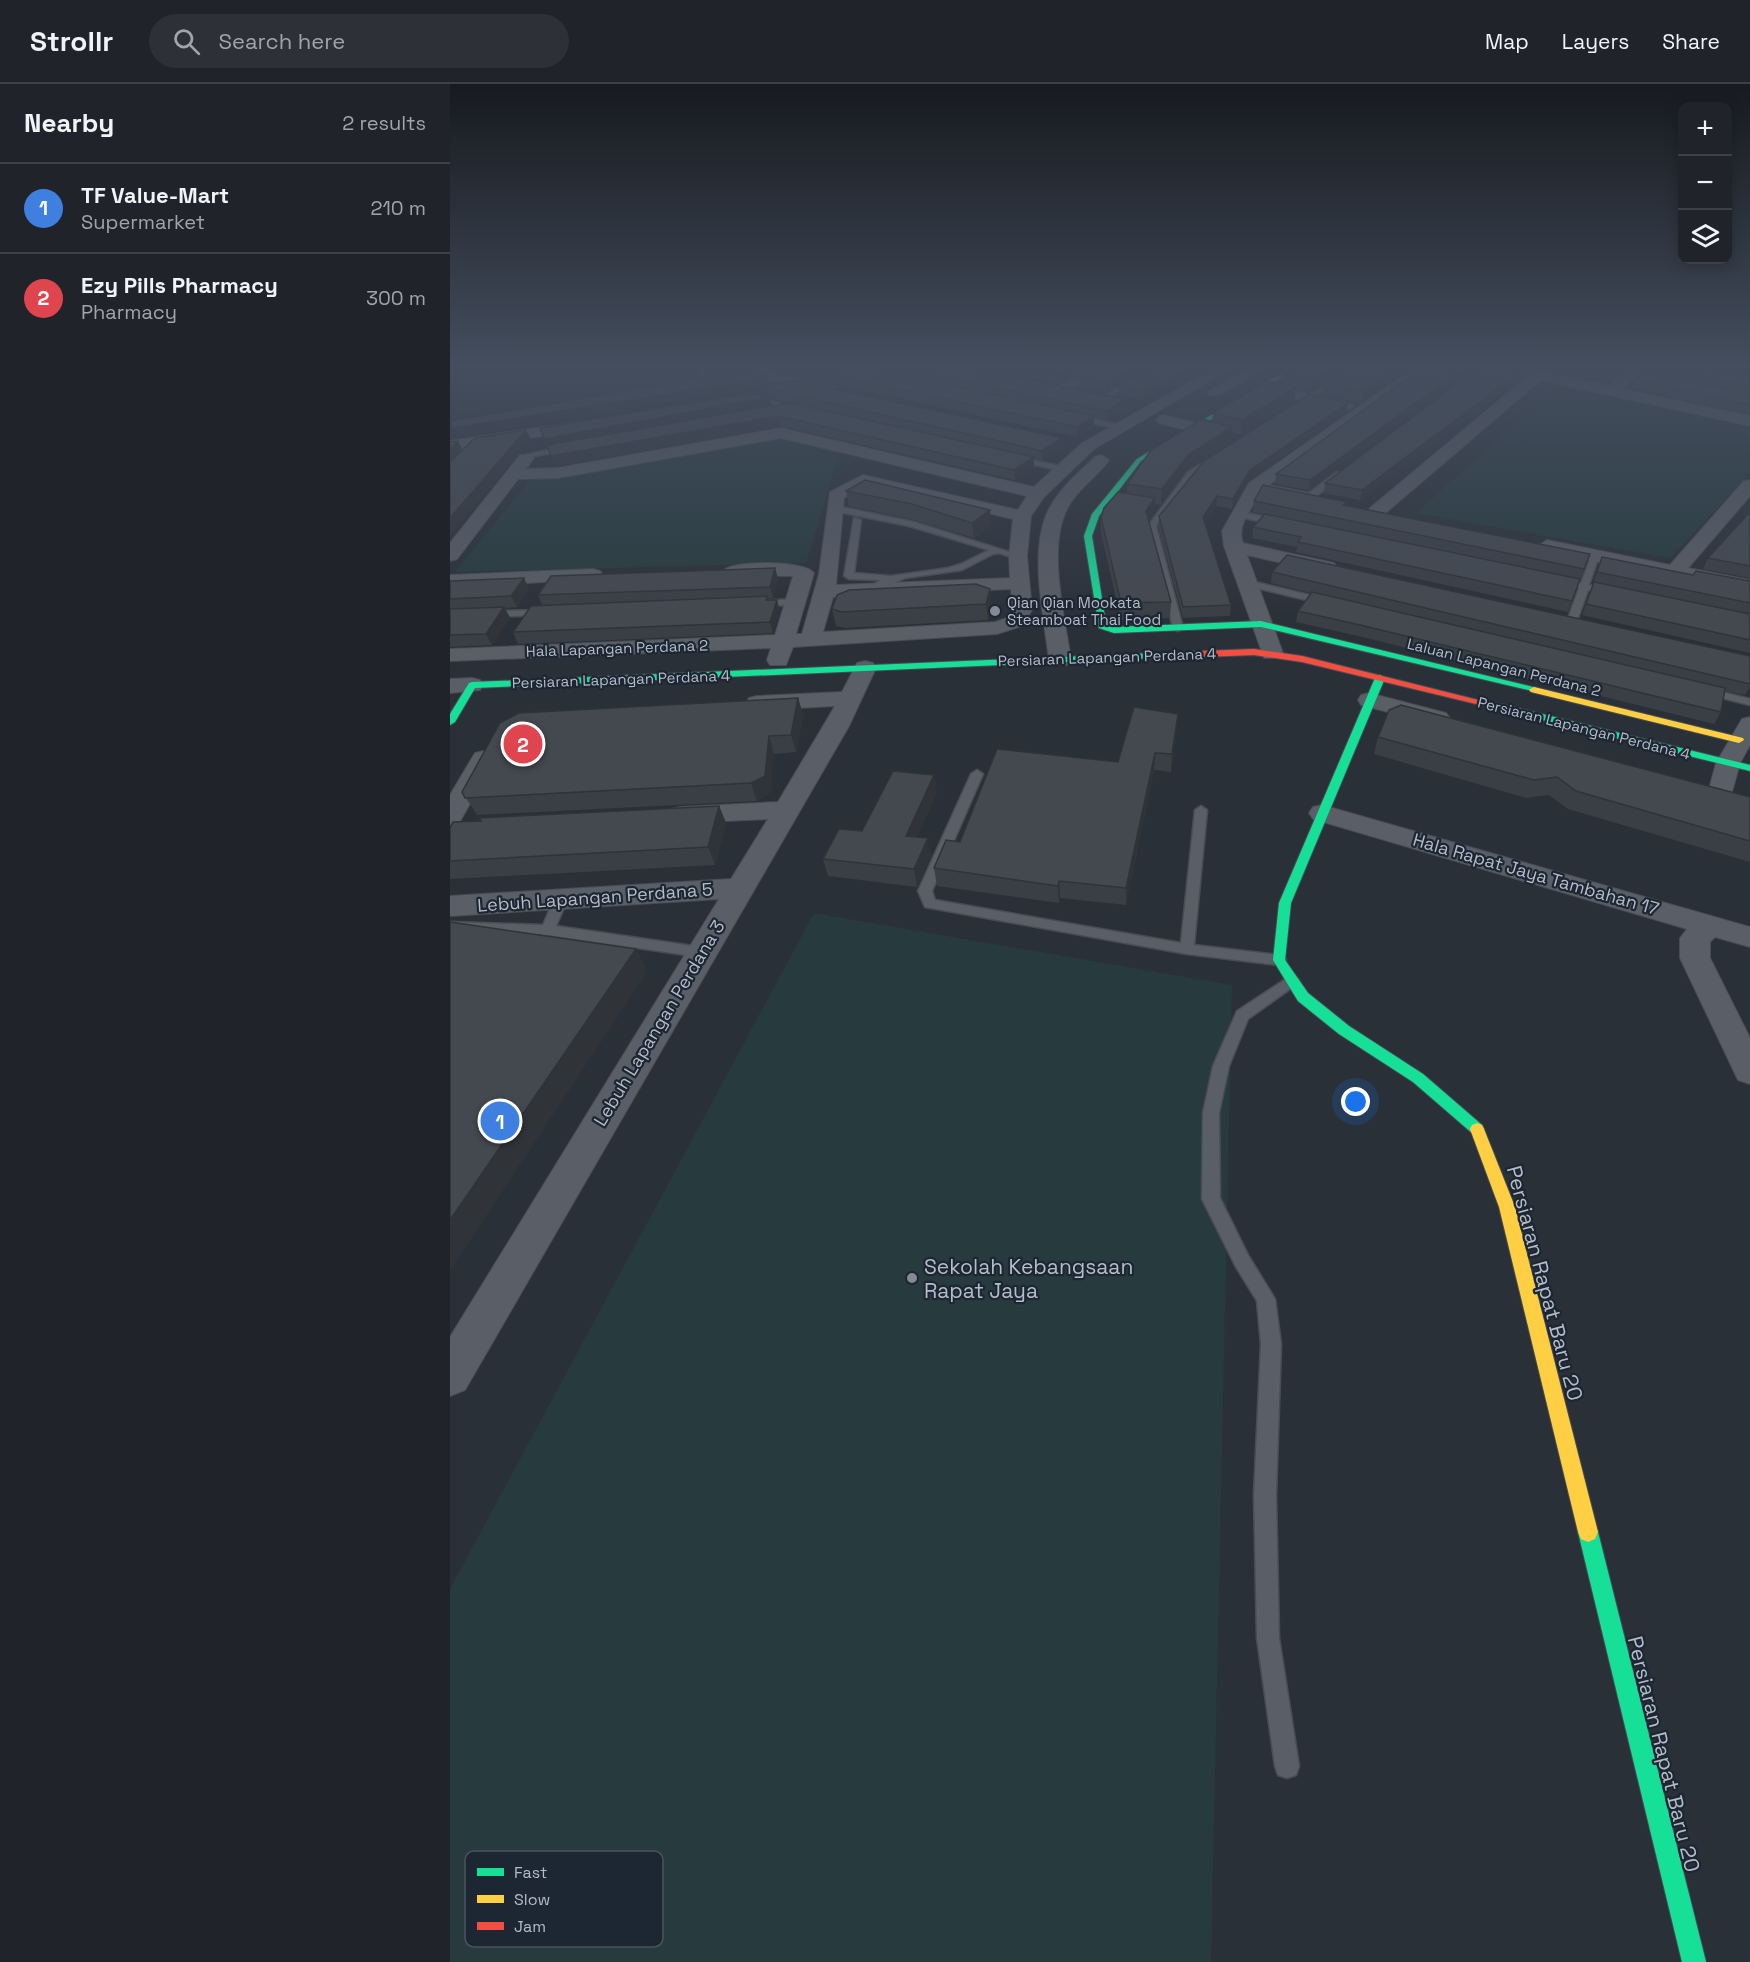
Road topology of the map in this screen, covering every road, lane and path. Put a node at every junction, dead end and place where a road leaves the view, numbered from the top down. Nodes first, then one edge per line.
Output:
1 (1110, 451) edge
2 (530, 452) edge
3 (548, 452) edge
4 (677, 452) edge
5 (861, 452) edge
6 (1082, 452) edge
7 (1154, 452) edge
8 (1224, 452) edge
9 (1304, 452) edge
10 (1447, 452) edge
11 (529, 455) junction
12 (1005, 456) edge
13 (1062, 469) junction
14 (1346, 469) edge
15 (515, 474) junction
16 (1750, 485) edge
17 (1255, 488) junction
18 (1038, 493) junction
19 (1308, 498) junction
20 (1331, 502) edge
21 (1353, 507) edge
22 (1152, 508) edge
23 (1164, 510) junction
24 (836, 512) junction
25 (1376, 512) junction
26 (1239, 514) junction
27 (1022, 516) junction
28 (1399, 516) edge
29 (857, 520) junction
30 (1286, 524) edge
31 (1526, 542) edge
32 (1233, 546) junction
33 (997, 551) junction
34 (983, 553) junction
35 (450, 555) edge
36 (1018, 556) junction
37 (1595, 556) junction
38 (710, 571) edge
39 (1675, 571) junction
40 (1350, 572) edge
41 (617, 574) edge
42 (550, 577) junction
43 (1551, 579) edge
44 (450, 581) edge
45 (882, 583) junction
46 (1021, 583) junction
47 (1247, 583) junction
48 (1748, 583) edge
49 (1585, 587) junction
50 (826, 591) junction
51 (1618, 593) edge
52 (796, 602) junction
53 (749, 604) edge
54 (1340, 605) edge
55 (550, 612) edge
56 (526, 613) junction
57 (450, 615) edge
58 (1548, 615) edge
59 (1572, 621) junction
60 (1262, 624) junction
61 (1594, 626) edge
62 (1178, 628) junction
63 (811, 639) junction
64 (785, 641) junction
65 (499, 653) junction
66 (1272, 653) junction
67 (450, 655) edge
68 (1060, 660) junction
69 (865, 668) junction
70 (774, 672) junction
71 (1380, 678) junction
72 (461, 686) edge
73 (1694, 688) edge
74 (849, 699) junction
75 (1369, 700) junction
76 (1750, 702) edge
77 (732, 704) edge
78 (450, 722) edge
79 (1460, 724) edge
80 (1745, 732) edge
81 (495, 739) edge
82 (1739, 766) edge
83 (977, 774) dead end
84 (1720, 793) edge
85 (787, 810) junction
86 (1201, 810) dead end
87 (1322, 813) junction
88 (659, 816) edge
89 (458, 823) edge
90 (741, 888) junction
91 (561, 899) junction
92 (450, 906) edge
93 (1712, 925) junction
94 (450, 927) edge
95 (548, 930) junction
96 (1750, 937) edge
97 (1187, 949) junction
98 (700, 952) junction
99 (1279, 960) junction
100 (1292, 980) junction
101 (1750, 1071) edge
102 (450, 1376) edge
103 (1287, 1766) dead end
104 (1694, 1962) edge

1 - 68 street
2 - 11 street
3 - 11 lane
4 - 15 street
5 - 18 street
6 - 13 street
7 - 62 street, Laluan Lapangan Perdana 2
8 - 23 lane
9 - 17 street
10 - 25 street
11 - 15 street
12 - 13 lane
13 - 18 street
14 - 19 lane
15 - 35 street
16 - 39 street
17 - 19 street
17 - 26 street
18 - 27 street
19 - 20 street
21 - 25 street
22 - 23 lane
23 - 62 lane
24 - 27 street
24 - 29 lane
24 - 33 lane
24 - 50 street
25 - 28 street
26 - 30 lane
26 - 32 street
27 - 36 street, Hala Lapangan Perdana 2
29 - 34 lane
29 - 45 lane
31 - 37 street
32 - 40 street
32 - 47 street
33 - 34 lane
33 - 36 lane
34 - 45 lane
36 - 46 street, Hala Lapangan Perdana 2
37 - 39 street
37 - 49 lane
38 - 52 street
39 - 48 street
41 - 42 street
42 - 44 street
42 - 56 street
43 - 49 lane
45 - 46 street
45 - 50 street
46 - 63 street, Hala Lapangan Perdana 2
47 - 54 lane
47 - 60 street
49 - 51 lane
49 - 59 lane
50 - 63 street
52 - 53 lane
52 - 64 street
55 - 56 lane
56 - 57 lane
56 - 65 street
58 - 59 street
59 - 61 street
60 - 62 street, Laluan Lapangan Perdana 2
60 - 66 street
60 - 80 street, Laluan Lapangan Perdana 2
63 - 64 street, Hala Lapangan Perdana 2
64 - 65 street, Hala Lapangan Perdana 2
64 - 70 street
65 - 67 street, Hala Lapangan Perdana 2
66 - 68 street, Persiaran Lapangan Perdana 4
66 - 71 street, Persiaran Lapangan Perdana 4
68 - 69 street, Persiaran Lapangan Perdana 4
69 - 70 street, Persiaran Lapangan Perdana 4
69 - 74 street, Lebuh Lapangan Perdana 3
70 - 72 street, Persiaran Lapangan Perdana 4
71 - 75 street
71 - 82 street, Persiaran Lapangan Perdana 4
72 - 78 street
73 - 76 lane
74 - 77 street
74 - 85 street, Lebuh Lapangan Perdana 3
75 - 79 street, Persiaran Lapangan Perdana 4
75 - 87 street
80 - 82 street
81 - 89 street
82 - 84 street
83 - 97 lane
85 - 88 street
85 - 90 street, Lebuh Lapangan Perdana 3
86 - 97 lane
87 - 93 street, Hala Rapat Jaya Tambahan 17
87 - 99 street
90 - 91 street, Lebuh Lapangan Perdana 5
90 - 98 street, Lebuh Lapangan Perdana 3
91 - 92 street, Lebuh Lapangan Perdana 5
91 - 95 lane
93 - 96 street, Hala Rapat Jaya Tambahan 17
93 - 101 street
94 - 95 lane
95 - 98 lane
97 - 99 lane
98 - 102 street, Lebuh Lapangan Perdana 3
99 - 100 street, Persiaran Rapat Baru 20
100 - 103 lane
100 - 104 street, Persiaran Rapat Baru 20

